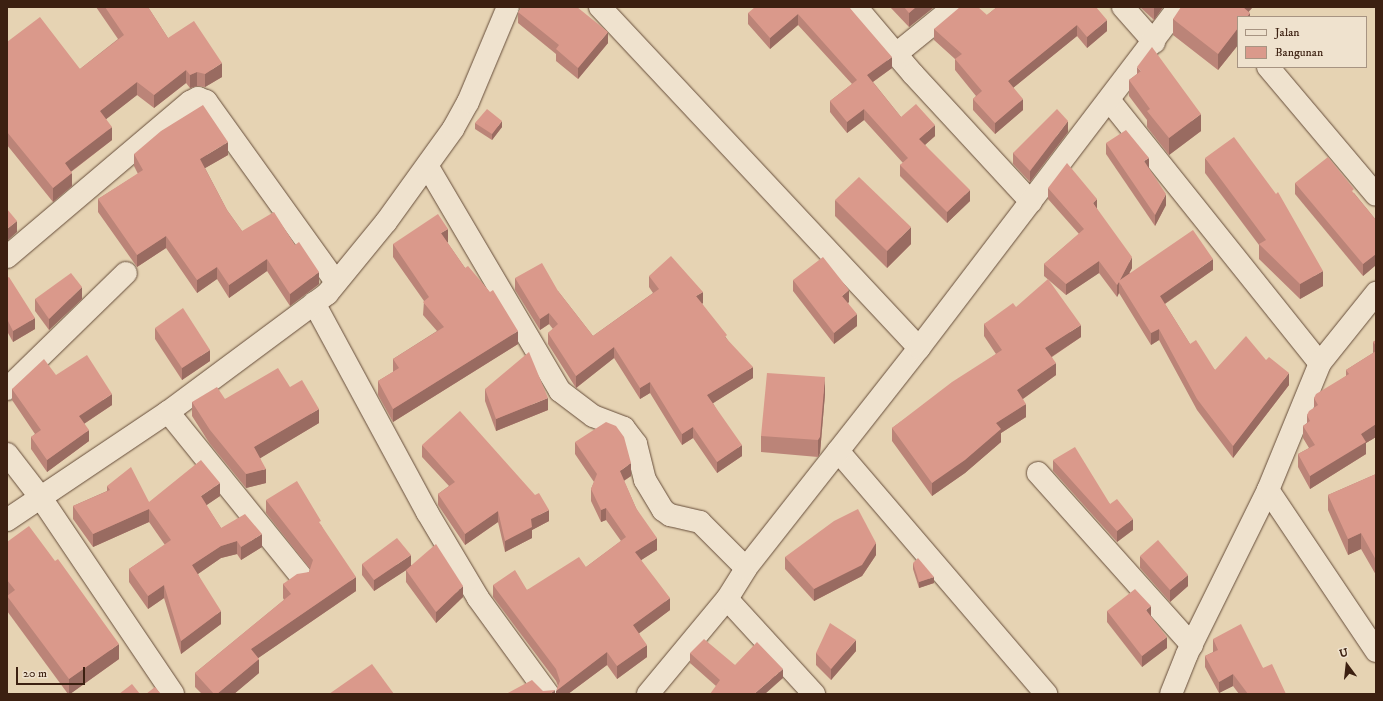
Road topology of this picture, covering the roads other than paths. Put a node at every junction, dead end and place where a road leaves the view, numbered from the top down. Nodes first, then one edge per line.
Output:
1 (508, 7) edge
2 (600, 7) edge
3 (856, 7) edge
4 (954, 7) edge
5 (1123, 7) edge
6 (1179, 7) edge
7 (1154, 42) junction
8 (896, 54) junction
9 (1269, 68) edge
10 (1109, 100) junction
11 (428, 167) junction
12 (1376, 195) edge
13 (1031, 202) junction
14 (7, 258) edge
15 (126, 273) dead end
16 (336, 282) junction
17 (1376, 294) edge
18 (314, 303) junction
19 (919, 348) junction
20 (1320, 363) junction
21 (7, 389) edge
22 (168, 412) junction
23 (838, 451) junction
24 (7, 454) edge
25 (1038, 473) dead end
26 (1268, 490) junction
27 (41, 498) junction
28 (7, 520) edge
29 (746, 568) junction
30 (301, 576) edge
31 (727, 599) junction
32 (1192, 645) junction
33 (1376, 651) edge
34 (1178, 690) edge
35 (173, 694) edge
36 (548, 694) edge
37 (648, 694) edge
38 (814, 694) edge
39 (1046, 694) edge

1 - 11 street
2 - 19 street
3 - 8 street
4 - 8 street
5 - 7 street
6 - 7 street
7 - 10 street
8 - 13 street
9 - 12 street
10 - 13 street
10 - 20 street
11 - 16 street
11 - 29 street
13 - 19 street
14 - 16 street
15 - 21 street
16 - 18 street
17 - 20 street
18 - 22 street
18 - 36 street
19 - 23 street
20 - 26 street
22 - 27 street
22 - 30 street
23 - 29 street
23 - 39 street
24 - 27 street
25 - 32 street
26 - 32 street
26 - 33 street
27 - 28 street
27 - 35 street
29 - 31 street
31 - 37 street
31 - 38 street
32 - 34 street

